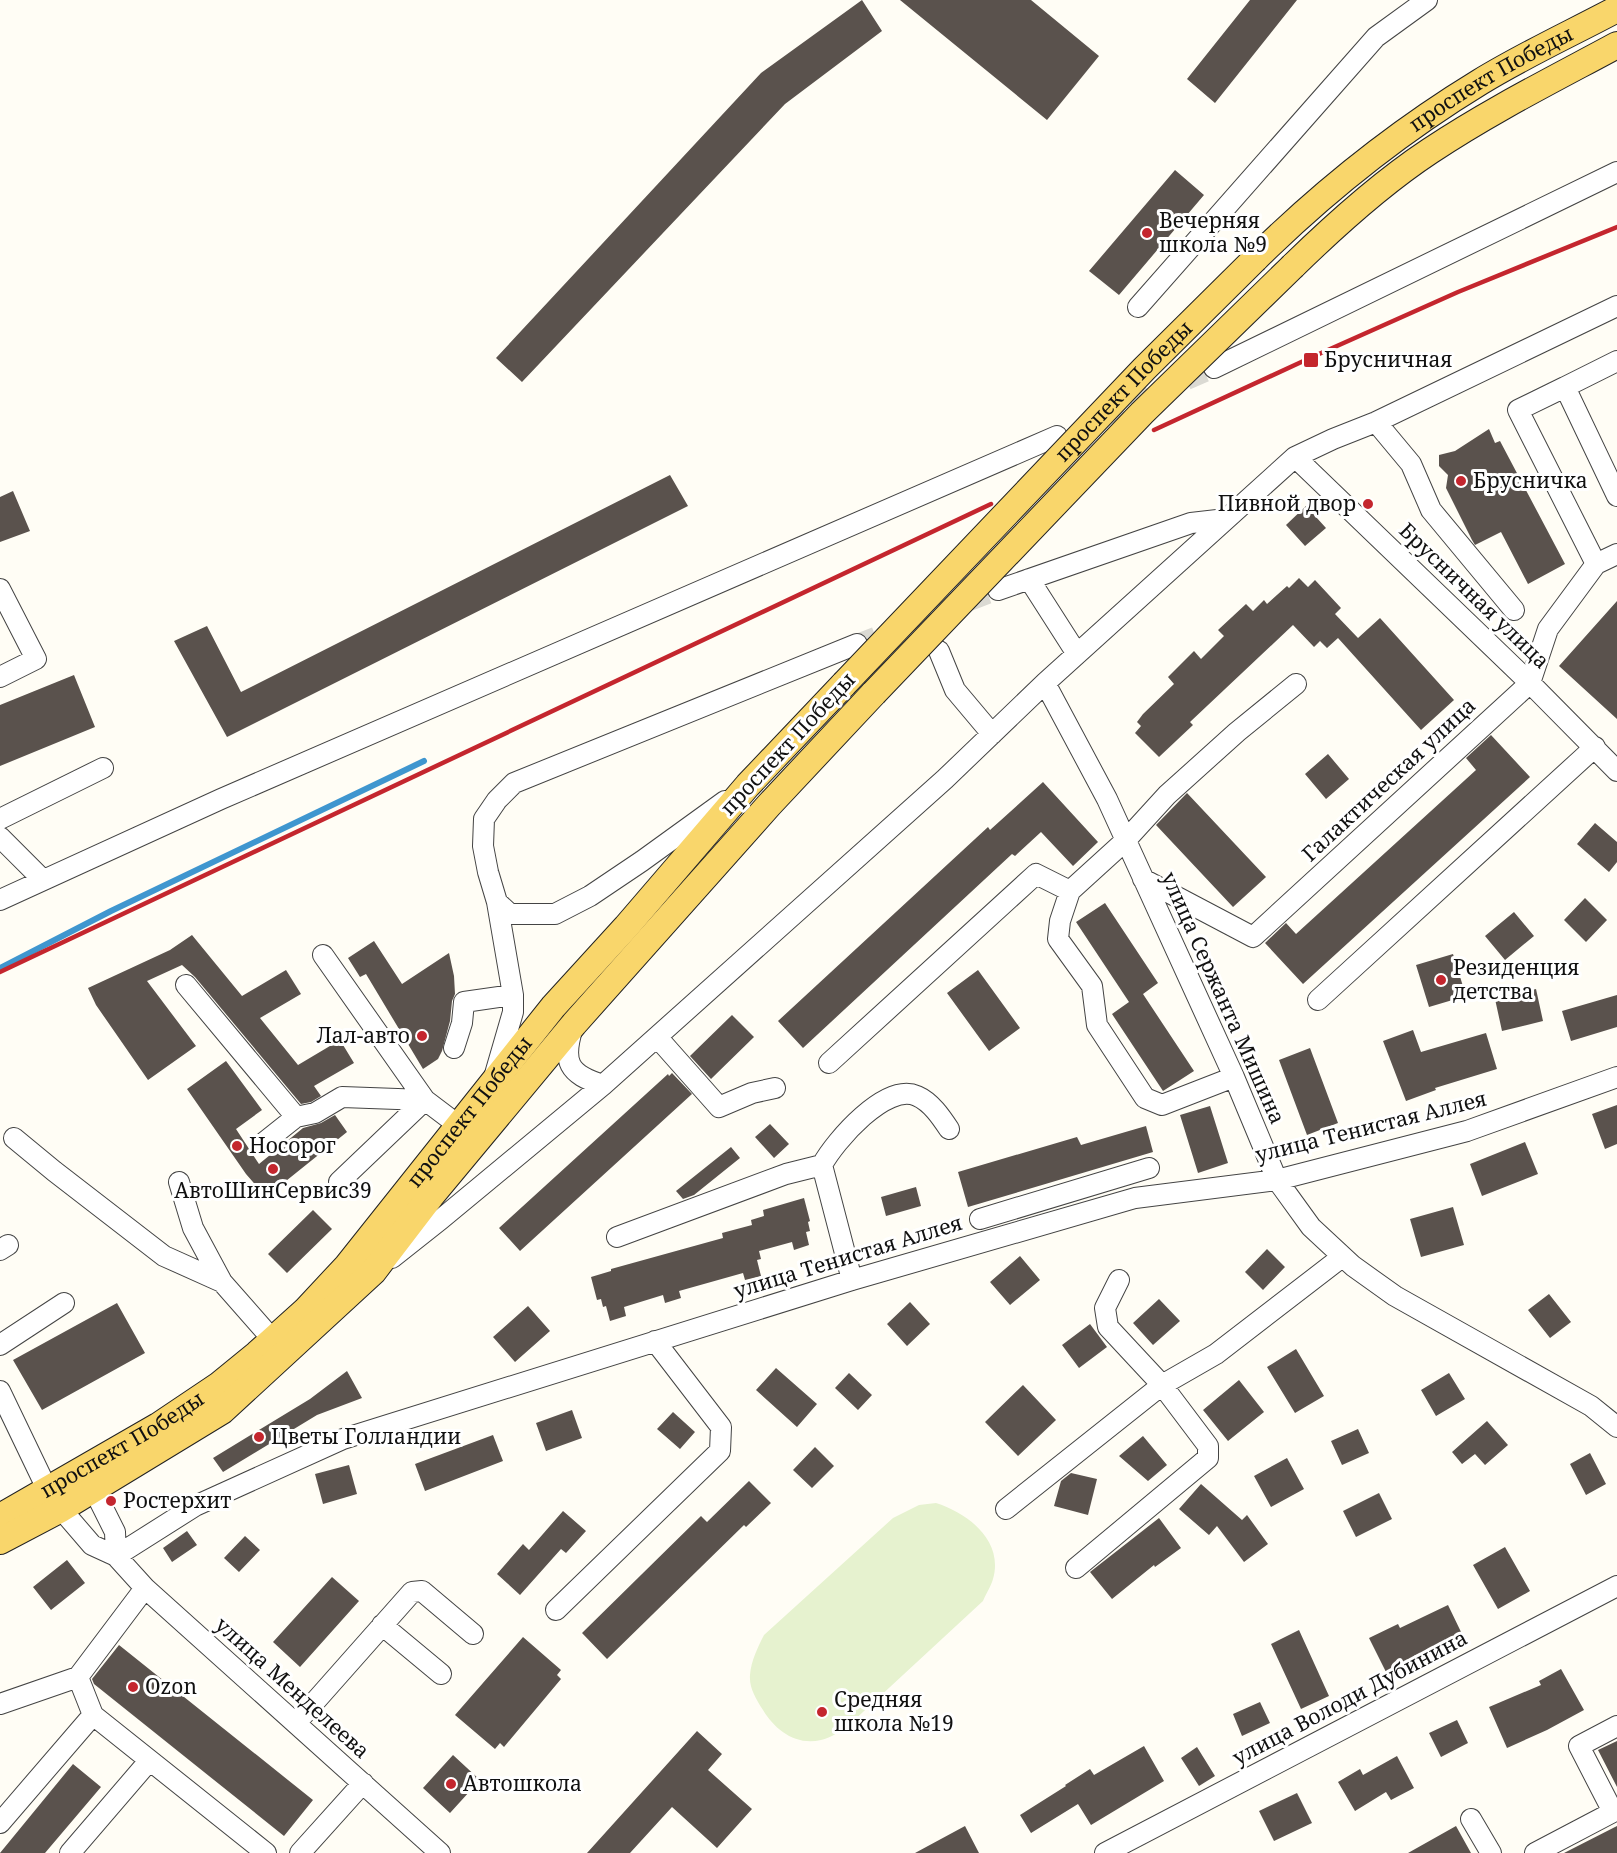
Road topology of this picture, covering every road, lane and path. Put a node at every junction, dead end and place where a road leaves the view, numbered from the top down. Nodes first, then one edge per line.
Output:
1 (1427, 0) edge
2 (1617, 9) edge
3 (1617, 45) edge
4 (1617, 172) edge
5 (1138, 306) dead end
6 (1617, 306) edge
7 (1617, 361) edge
8 (1214, 368) tunnel mouth
9 (1565, 387) junction
10 (1376, 422) junction
11 (1057, 436) dead end
12 (1295, 457) junction
13 (1617, 496) edge
14 (1226, 519) junction
15 (1617, 554) edge
16 (1596, 564) junction
17 (1029, 579) junction
18 (0, 589) edge
19 (998, 590) tunnel mouth
20 (1514, 610) dead end
21 (857, 644) tunnel mouth
22 (939, 651) dead end
23 (1077, 654) junction
24 (0, 677) edge
25 (1045, 682) junction
26 (1530, 683) junction
27 (1296, 684) dead end
28 (992, 734) junction
29 (1595, 747) junction
30 (103, 768) dead end
31 (1617, 771) edge
32 (748, 785) junction
33 (0, 819) edge
34 (0, 837) edge
35 (1125, 842) junction
36 (1143, 879) junction
37 (43, 880) junction
38 (1070, 891) junction
39 (0, 900) edge
40 (497, 902) junction
41 (323, 955) dead end
42 (186, 985) dead end
43 (513, 995) junction
44 (1318, 1000) dead end
45 (574, 1024) junction
46 (657, 1037) junction
47 (454, 1048) dead end
48 (829, 1063) dead end
49 (1234, 1077) junction
50 (1617, 1077) edge
51 (492, 1082) junction
52 (603, 1085) junction
53 (775, 1088) dead end
54 (425, 1100) junction
55 (296, 1118) junction
56 (458, 1125) junction
57 (949, 1129) dead end
58 (14, 1138) dead end
59 (262, 1144) dead end
60 (822, 1165) junction
61 (1149, 1168) dead end
62 (1127, 1175) junction
63 (1277, 1180) junction
64 (179, 1182) dead end
65 (339, 1182) dead end
66 (1135, 1198) junction
67 (980, 1219) dead end
68 (618, 1237) dead end
69 (1342, 1257) junction
70 (373, 1272) junction
71 (852, 1280) junction
72 (1119, 1280) dead end
73 (222, 1282) junction
74 (64, 1303) dead end
75 (273, 1340) junction
76 (655, 1341) junction
77 (0, 1345) edge
78 (1162, 1385) junction
79 (0, 1390) edge
80 (1617, 1427) edge
81 (89, 1480) junction
82 (54, 1500) junction
83 (1006, 1509) dead end
84 (2, 1514) edge
85 (0, 1541) edge
86 (116, 1556) junction
87 (1076, 1568) dead end
88 (1617, 1586) edge
89 (145, 1588) junction
90 (556, 1610) dead end
91 (382, 1625) junction
92 (473, 1634) dead end
93 (441, 1674) dead end
94 (78, 1677) junction
95 (0, 1704) edge
96 (93, 1715) junction
97 (296, 1723) junction
98 (1617, 1726) edge
99 (150, 1761) junction
100 (363, 1783) junction
101 (1472, 1819) dead end
102 (0, 1822) edge
103 (1116, 1851) edge
104 (70, 1853) edge
105 (266, 1853) edge
106 (300, 1853) edge
107 (440, 1853) edge
108 (1491, 1853) edge
109 (1535, 1853) edge

1 - 5 street
2 - 32 main road, проспект Победы, bridge
3 - 45 main road, проспект Победы, bridge
4 - 8 street
6 - 10 street
7 - 9 street
9 - 13 street
9 - 16 street
10 - 12 street
10 - 20 street
11 - 37 street, проспект Победы
12 - 14 street
12 - 26 street, Брусничная улица
14 - 17 street
14 - 23 street
15 - 16 street, Галактическая улица
16 - 26 street, Галактическая улица
17 - 19 street
17 - 23 street
18 - 24 street
21 - 40 street
22 - 28 street
23 - 25 street
25 - 28 street
25 - 35 street, улица Сержанта Мишина
26 - 29 street, Брусничная улица
26 - 36 street, Галактическая улица
27 - 35 street
28 - 46 street
29 - 31 street, Брусничная улица
29 - 44 street
30 - 33 street
32 - 40 street
32 - 51 main road, проспект Победы
34 - 37 street
35 - 36 street, улица Сержанта Мишина
35 - 38 street
36 - 49 street, улица Сержанта Мишина
37 - 39 street, проспект Победы
38 - 48 street
38 - 49 street
40 - 43 street
41 - 54 street
42 - 55 street
43 - 47 street
43 - 51 street
45 - 52 street
45 - 70 main road, проспект Победы
46 - 52 street
46 - 53 street
49 - 63 street, улица Сержанта Мишина
50 - 63 street, улица Тенистая Аллея
51 - 56 main road, проспект Победы
52 - 70 street
54 - 55 street
54 - 56 street
54 - 65 street
55 - 59 street
56 - 75 main road, проспект Победы
57 - 60 street
58 - 73 street
60 - 68 street
60 - 71 street
61 - 62 street
62 - 66 street
62 - 67 street
63 - 66 street, улица Тенистая Аллея
63 - 69 street, улица Сержанта Мишина
64 - 73 street
66 - 71 street, улица Тенистая Аллея
69 - 78 street
69 - 80 street, улица Сержанта Мишина
70 - 81 main road, проспект Победы
71 - 76 street, улица Тенистая Аллея
72 - 78 street
73 - 75 street
74 - 77 street
75 - 81 main road, проспект Победы
76 - 86 street, улица Тенистая Аллея
76 - 90 street
78 - 83 street
78 - 87 street
79 - 82 street, улица Менделеева
81 - 82 main road, проспект Победы
81 - 86 street
82 - 84 main road, проспект Победы
82 - 85 main road, проспект Победы
82 - 86 street, улица Менделеева
86 - 89 street, улица Менделеева
88 - 103 street, улица Володи Дубинина
89 - 94 street
89 - 97 street, улица Менделеева
91 - 92 street
91 - 93 street
91 - 97 street
94 - 95 street
94 - 96 street
96 - 99 street
96 - 102 street
97 - 100 street, улица Менделеева
98 - 109 street
99 - 104 street
99 - 105 street
100 - 106 street
100 - 107 street, улица Менделеева
101 - 108 street

